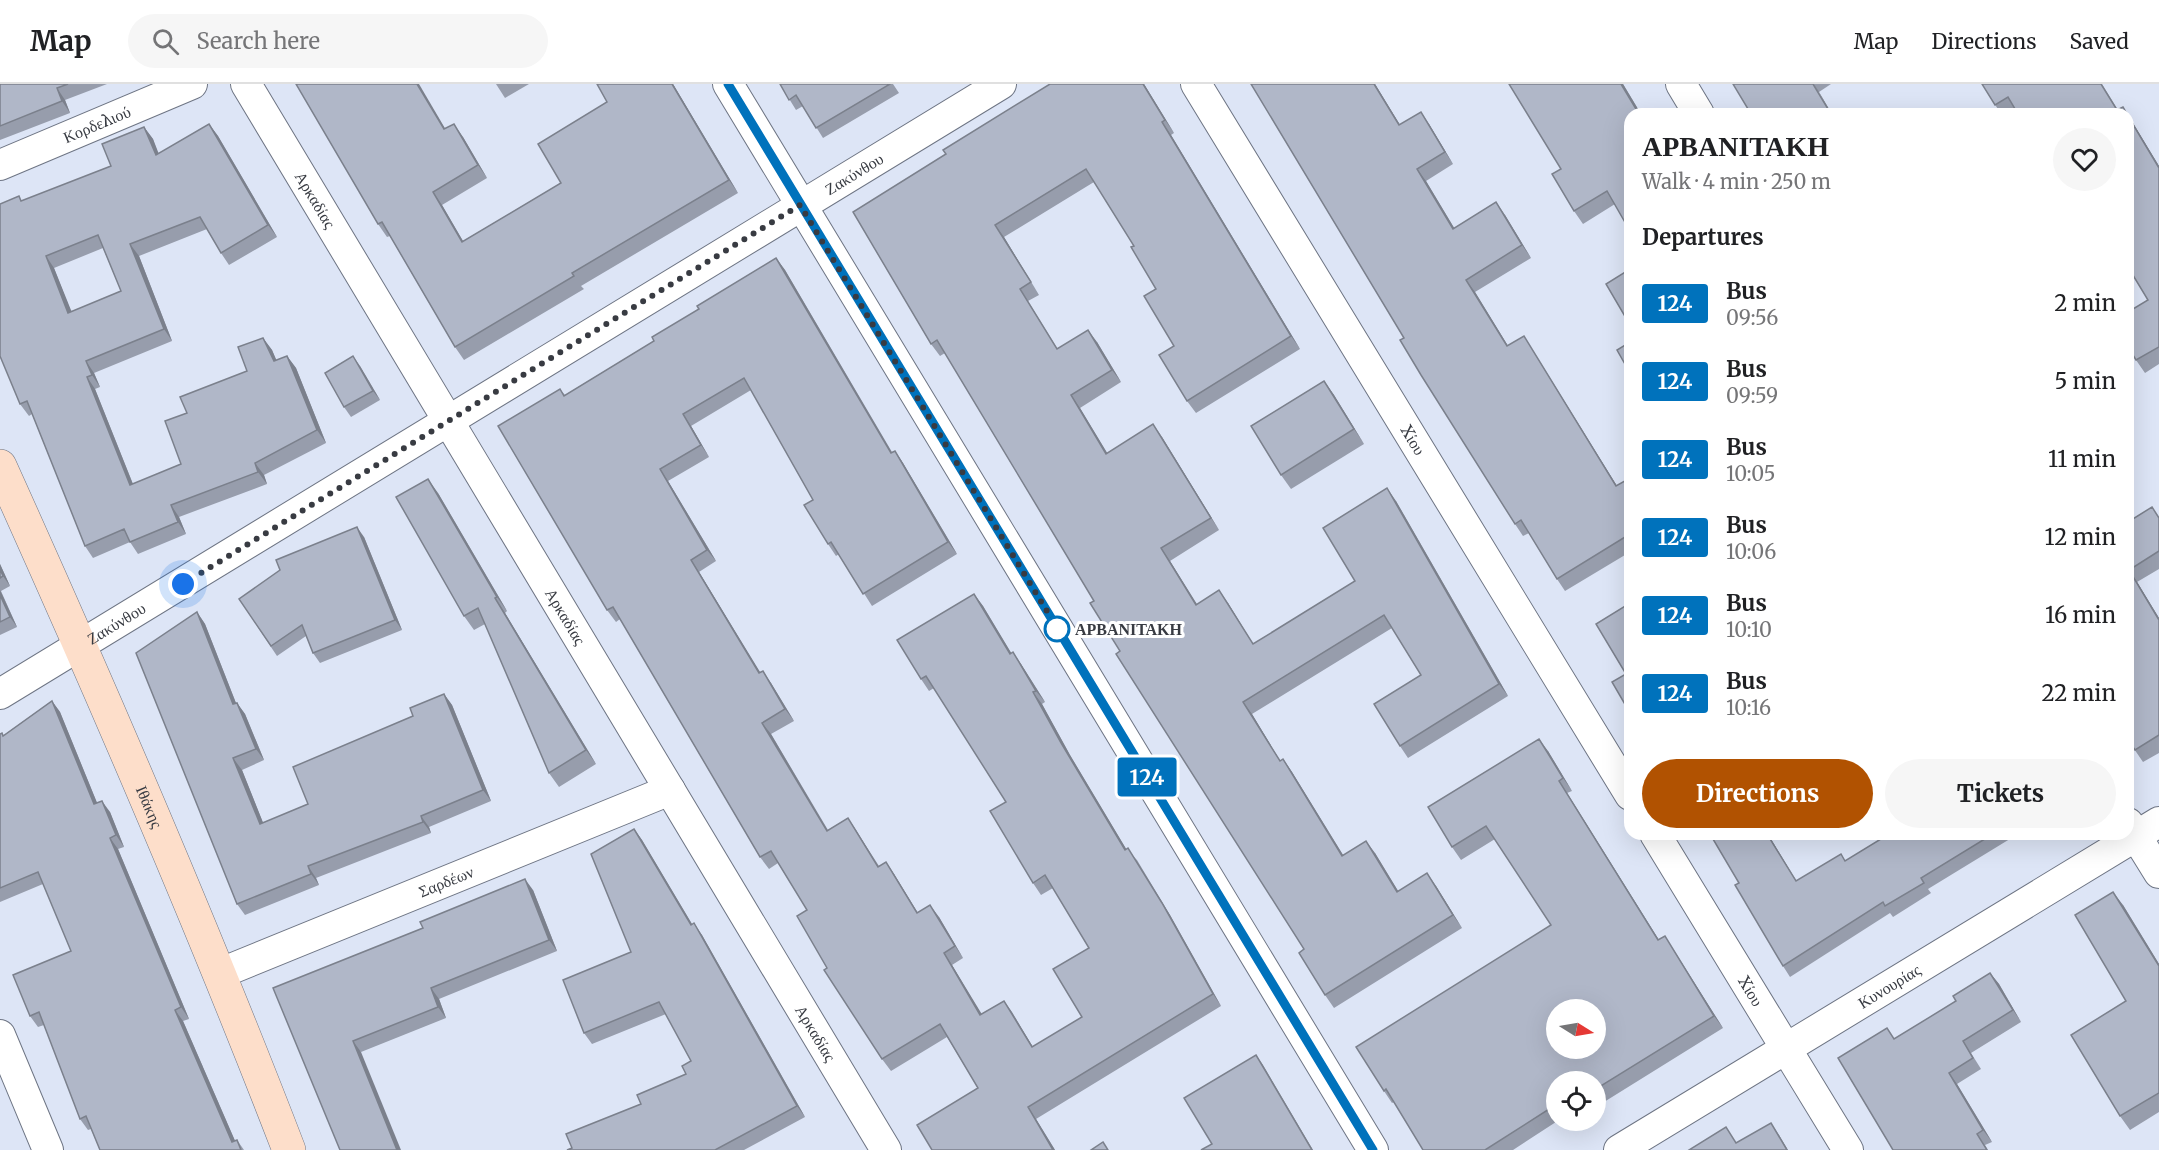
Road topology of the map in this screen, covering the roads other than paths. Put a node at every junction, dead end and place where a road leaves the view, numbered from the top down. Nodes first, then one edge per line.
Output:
1 (192, 84) edge
2 (246, 84) edge
3 (728, 84) edge
4 (1001, 84) edge
5 (1196, 84) edge
6 (1681, 84) edge
7 (1695, 108) edge
8 (0, 165) edge
9 (800, 205) junction
10 (449, 422) junction
11 (0, 466) edge
12 (81, 646) junction
13 (0, 694) edge
14 (1624, 785) edge
15 (670, 790) junction
16 (2141, 827) edge
17 (1658, 840) edge
18 (2120, 840) edge
19 (2159, 873) edge
20 (221, 973) junction
21 (0, 1035) edge
22 (1786, 1048) junction
23 (880, 1148) edge
24 (48, 1150) edge
25 (289, 1150) edge
26 (1373, 1150) edge
27 (1619, 1150) edge
28 (1848, 1150) edge

1 - 8 street, Κορδελιού
2 - 10 street, Αρκαδίας
3 - 9 street
4 - 9 street, Ζακύνθου
5 - 14 street, Χίου
6 - 7 street
9 - 10 street, Ζακύνθου
9 - 26 street
10 - 12 street, Ζακύνθου
10 - 15 street, Αρκαδίας
11 - 12 street, Ιθάκης
12 - 13 street, Ζακύνθου
12 - 20 street, Ιθάκης
15 - 20 street, Σαρδέων
15 - 23 street, Αρκαδίας
16 - 19 street
17 - 22 street, Χίου
18 - 22 street, Κυνουρίας
20 - 25 street, Ιθάκης
21 - 24 street
22 - 27 street, Κυνουρίας
22 - 28 street, Χίου

